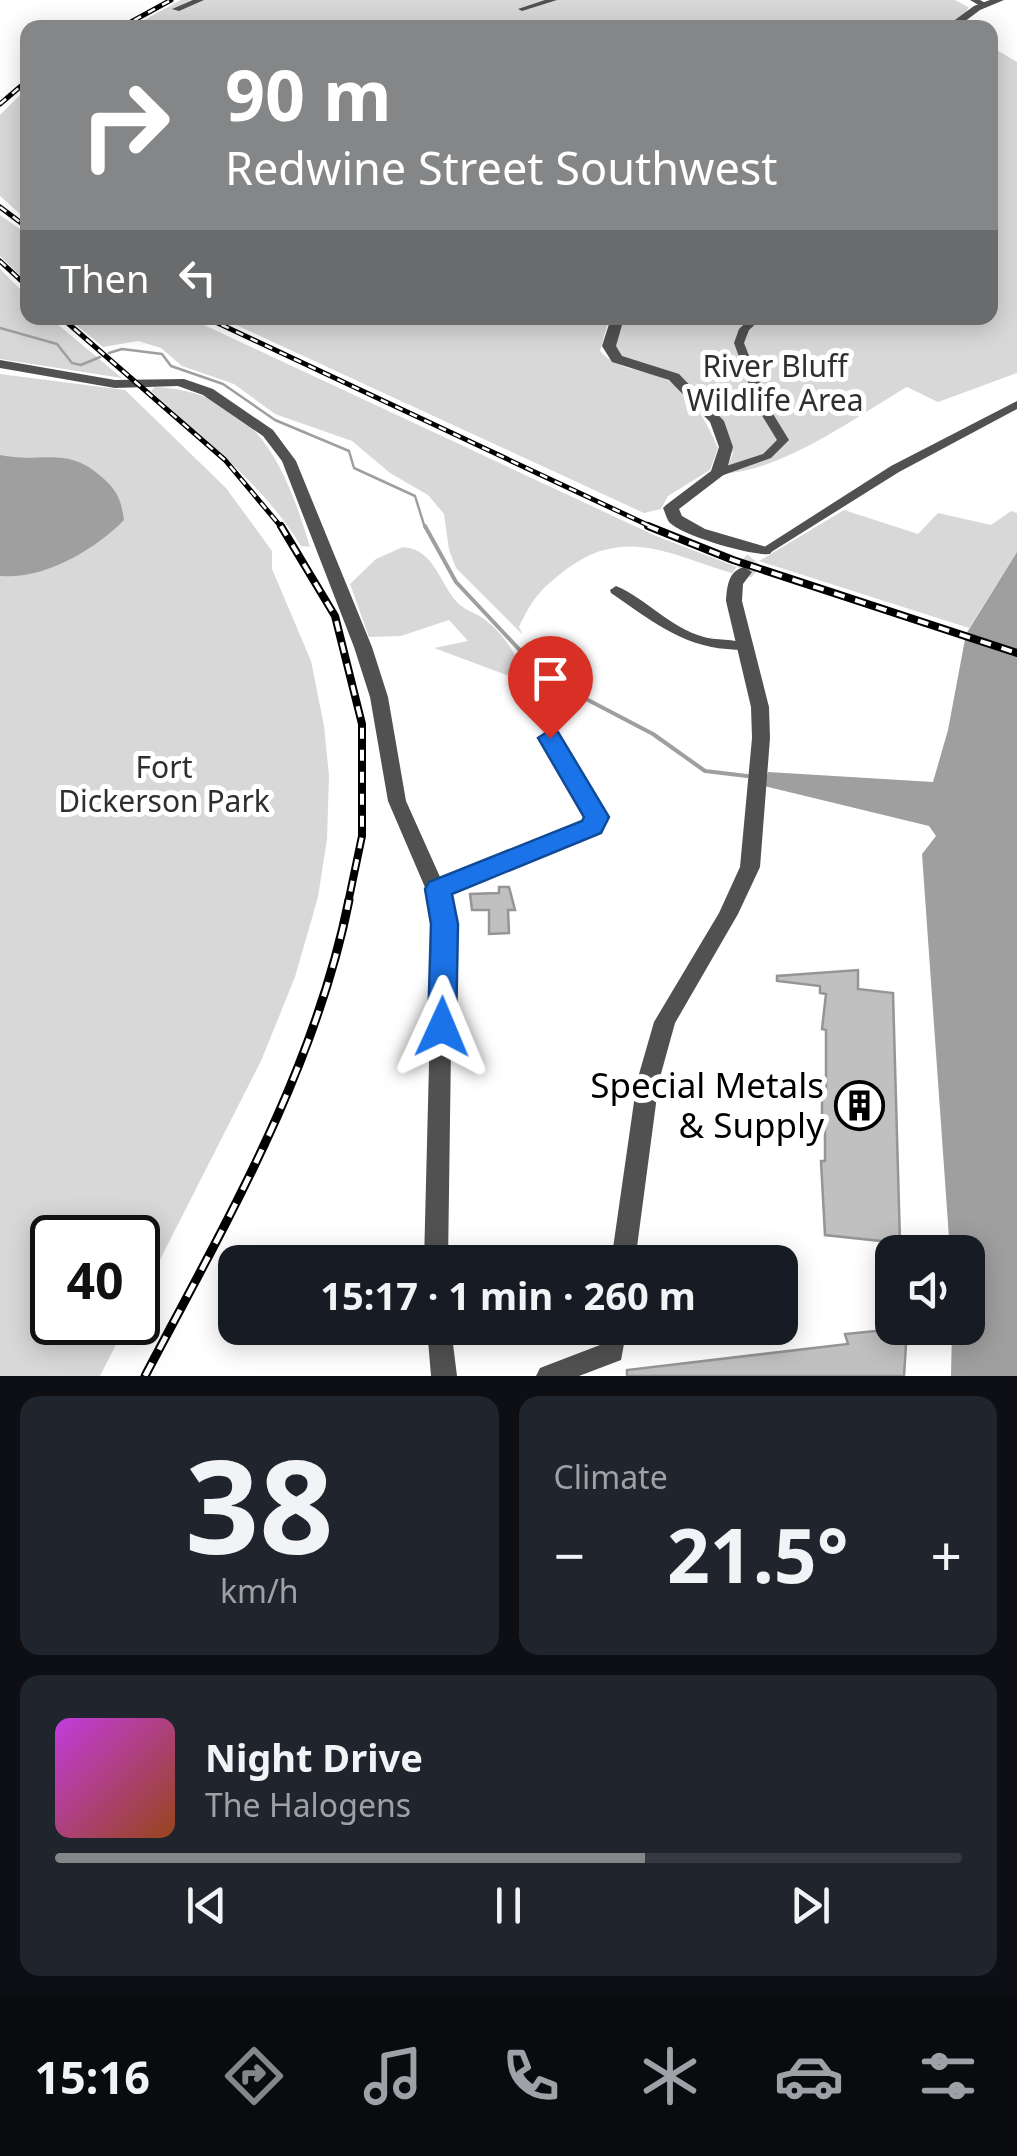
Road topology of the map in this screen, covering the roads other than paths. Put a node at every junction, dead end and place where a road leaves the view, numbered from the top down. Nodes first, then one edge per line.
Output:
1 (200, 0) edge
2 (553, 0) edge
3 (999, 0) edge
4 (980, 2) edge
5 (176, 9) dead end
6 (522, 10) dead end
7 (959, 20) edge
8 (615, 325) edge
9 (748, 325) edge
10 (0, 364) edge
11 (1017, 404) edge
12 (718, 473) junction
13 (754, 561) junction
14 (616, 590) dead end
15 (742, 646) junction
16 (550, 738) dead end
17 (438, 889) junction
18 (436, 1245) edge
19 (626, 1245) edge
20 (441, 1345) edge
21 (604, 1345) edge
22 (444, 1376) edge
23 (549, 1376) edge

1 - 5 street
2 - 6 street
3 - 4 street
4 - 7 street
8 - 12 street
9 - 12 street
10 - 17 street
11 - 13 street
12 - 13 street
13 - 15 street
14 - 15 street
15 - 19 street
16 - 17 street
17 - 18 street
20 - 22 street
21 - 23 street

